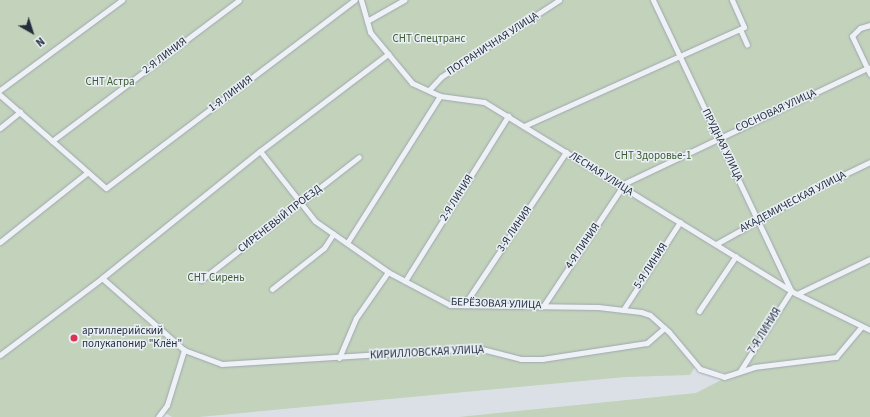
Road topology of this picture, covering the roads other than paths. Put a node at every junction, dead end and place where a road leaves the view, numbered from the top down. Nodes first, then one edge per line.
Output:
1 (122, 0) edge
2 (239, 0) edge
3 (355, 0) edge
4 (361, 0) edge
5 (404, 0) edge
6 (559, 0) edge
7 (653, 0) edge
8 (739, 0) edge
9 (732, 2) edge
10 (368, 20) junction
11 (870, 25) edge
12 (742, 28) junction
13 (747, 45) dead end
14 (388, 54) junction
15 (679, 56) junction
16 (869, 71) edge
17 (0, 90) edge
18 (429, 90) junction
19 (0, 95) edge
20 (440, 96) junction
21 (20, 112) junction
22 (508, 116) junction
23 (524, 126) junction
24 (0, 128) edge
25 (719, 138) junction
26 (52, 141) junction
27 (260, 151) junction
28 (566, 152) junction
29 (359, 157) dead end
30 (870, 162) edge
31 (88, 172) junction
32 (621, 187) junction
33 (301, 204) junction
34 (758, 221) junction
35 (680, 222) junction
36 (333, 234) junction
37 (0, 242) edge
38 (348, 243) junction
39 (716, 244) junction
40 (736, 256) junction
41 (870, 259) edge
42 (388, 272) junction
43 (102, 278) junction
44 (201, 280) dead end
45 (405, 280) junction
46 (272, 289) dead end
47 (791, 291) junction
48 (797, 294) junction
49 (464, 305) junction
50 (544, 305) junction
51 (623, 310) junction
52 (699, 311) dead end
53 (861, 327) junction
54 (664, 328) junction
55 (870, 330) edge
56 (184, 350) junction
57 (0, 355) edge
58 (339, 358) junction
59 (740, 372) junction
60 (158, 417) edge

1 - 17 street
2 - 26 street, 2-Я ЛИНИЯ
3 - 31 street, 1-Я ЛИНИЯ
4 - 10 street, ЛЕСНАЯ УЛИЦА
5 - 10 street
6 - 18 street, ПОГРАНИЧНАЯ УЛИЦА
7 - 15 street, ПРУДНАЯ УЛИЦА
8 - 9 street
9 - 12 street
10 - 14 street, ЛЕСНАЯ УЛИЦА
11 - 16 street
12 - 13 street
12 - 15 street
14 - 18 street, ЛЕСНАЯ УЛИЦА
14 - 27 street
15 - 23 street
15 - 25 street, ПРУДНАЯ УЛИЦА
16 - 25 street, СОСНОВАЯ УЛИЦА
18 - 20 street, ЛЕСНАЯ УЛИЦА
19 - 21 street
20 - 22 street, ЛЕСНАЯ УЛИЦА
20 - 38 street
21 - 24 street
21 - 26 street
22 - 23 street, ЛЕСНАЯ УЛИЦА
22 - 45 street, 2-Я ЛИНИЯ
23 - 28 street, ЛЕСНАЯ УЛИЦА
25 - 32 street, СОСНОВАЯ УЛИЦА
25 - 34 street, ПРУДНАЯ УЛИЦА
26 - 31 street
27 - 33 street, БЕРЁЗОВАЯ УЛИЦА
27 - 43 street
28 - 32 street, ЛЕСНАЯ УЛИЦА
28 - 49 street, 3-Я ЛИНИЯ
29 - 33 street, СИРЕНЕВЫЙ ПРОЕЗД
30 - 34 street, АКАДЕМИЧЕСКАЯ УЛИЦА
31 - 37 street
32 - 35 street, ЛЕСНАЯ УЛИЦА
32 - 50 street, 4-Я ЛИНИЯ
33 - 36 street, БЕРЁЗОВАЯ УЛИЦА
33 - 44 street, СИРЕНЕВЫЙ ПРОЕЗД
34 - 39 street, АКАДЕМИЧЕСКАЯ УЛИЦА
34 - 47 street, ПРУДНАЯ УЛИЦА
35 - 39 street, ЛЕСНАЯ УЛИЦА
35 - 51 street, 5-Я ЛИНИЯ
36 - 38 street, БЕРЁЗОВАЯ УЛИЦА
36 - 46 street
38 - 42 street, БЕРЁЗОВАЯ УЛИЦА
39 - 40 street, ЛЕСНАЯ УЛИЦА
40 - 47 street, ЛЕСНАЯ УЛИЦА
40 - 52 street
41 - 48 street
42 - 45 street, БЕРЁЗОВАЯ УЛИЦА
42 - 58 street
43 - 56 street
43 - 57 street
45 - 49 street, БЕРЁЗОВАЯ УЛИЦА
47 - 48 street, ЛЕСНАЯ УЛИЦА
47 - 59 street, 7-Я ЛИНИЯ
48 - 53 street, ЛЕСНАЯ УЛИЦА
49 - 50 street, БЕРЁЗОВАЯ УЛИЦА
50 - 51 street, БЕРЁЗОВАЯ УЛИЦА
51 - 54 street, БЕРЁЗОВАЯ УЛИЦА
53 - 55 street, ЛЕСНАЯ УЛИЦА
53 - 59 street
54 - 58 street, КИРИЛЛОВСКАЯ УЛИЦА
54 - 59 street, БЕРЁЗОВАЯ УЛИЦА
56 - 58 street, КИРИЛЛОВСКАЯ УЛИЦА
56 - 60 street

